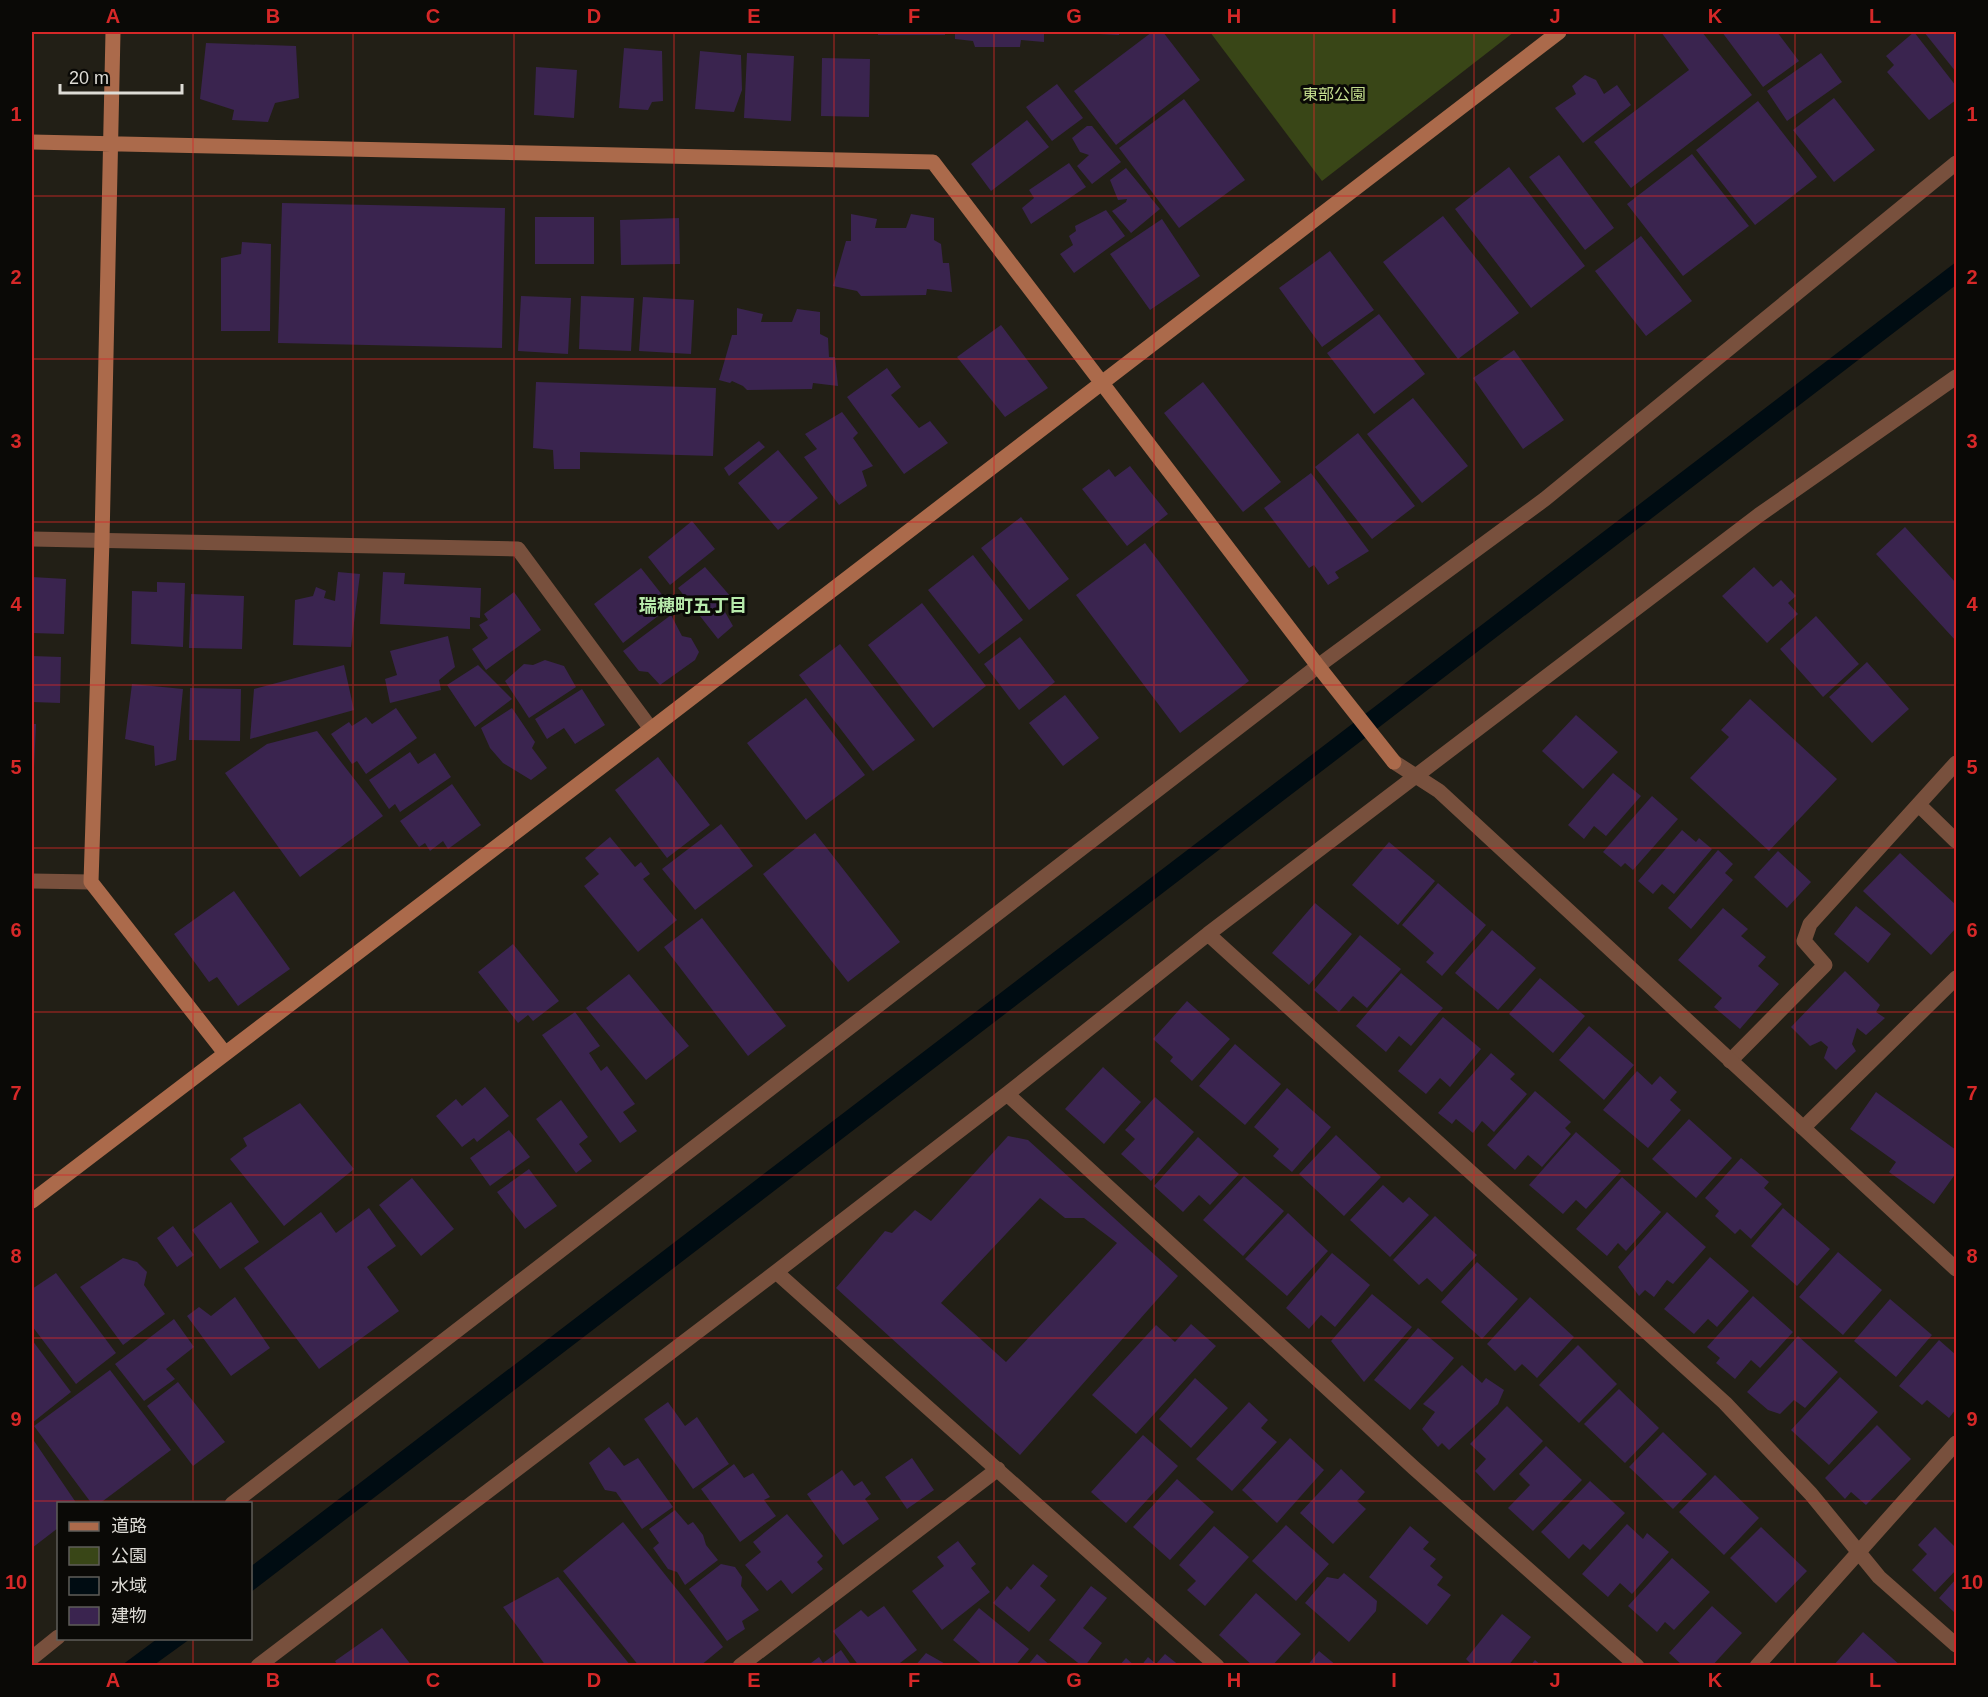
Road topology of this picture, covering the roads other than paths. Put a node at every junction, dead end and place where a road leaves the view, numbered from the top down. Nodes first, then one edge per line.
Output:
1 (113, 32) edge
2 (1559, 32) edge
3 (32, 142) edge
4 (110, 143) junction
5 (1956, 163) edge
6 (1956, 377) edge
7 (1102, 381) junction
8 (32, 539) edge
9 (102, 540) junction
10 (1318, 666) junction
11 (651, 729) junction
12 (1956, 763) edge
13 (1417, 776) junction
14 (1919, 805) junction
15 (1956, 841) edge
16 (32, 881) edge
17 (91, 882) junction
18 (1208, 934) junction
19 (1956, 978) edge
20 (224, 1052) junction
21 (1730, 1061) junction
22 (1007, 1094) junction
23 (1803, 1128) junction
24 (32, 1201) edge
25 (1956, 1269) edge
26 (776, 1272) junction
27 (1956, 1443) edge
28 (998, 1469) junction
29 (233, 1502) edge
30 (1860, 1553) junction
31 (57, 1638) edge
32 (1956, 1645) edge
33 (32, 1658) edge
34 (258, 1665) edge
35 (740, 1665) edge
36 (1217, 1665) edge
37 (1637, 1665) edge
38 (1757, 1665) edge

1 - 4 street
2 - 7 street
3 - 4 street
4 - 7 street
4 - 9 street
5 - 10 street
6 - 13 street
7 - 10 street
7 - 11 street
8 - 9 street
9 - 11 street
9 - 17 street
10 - 13 street
10 - 29 street
11 - 20 street
12 - 14 street
13 - 18 street
13 - 21 street
14 - 15 street
14 - 21 street
16 - 17 street
17 - 20 street
18 - 22 street
18 - 30 street
19 - 23 street
20 - 24 street
21 - 23 street
22 - 26 street
22 - 37 street
23 - 25 street
26 - 28 street
26 - 34 street
27 - 30 street
28 - 35 street
28 - 36 street
30 - 32 street
30 - 38 street
31 - 33 street

